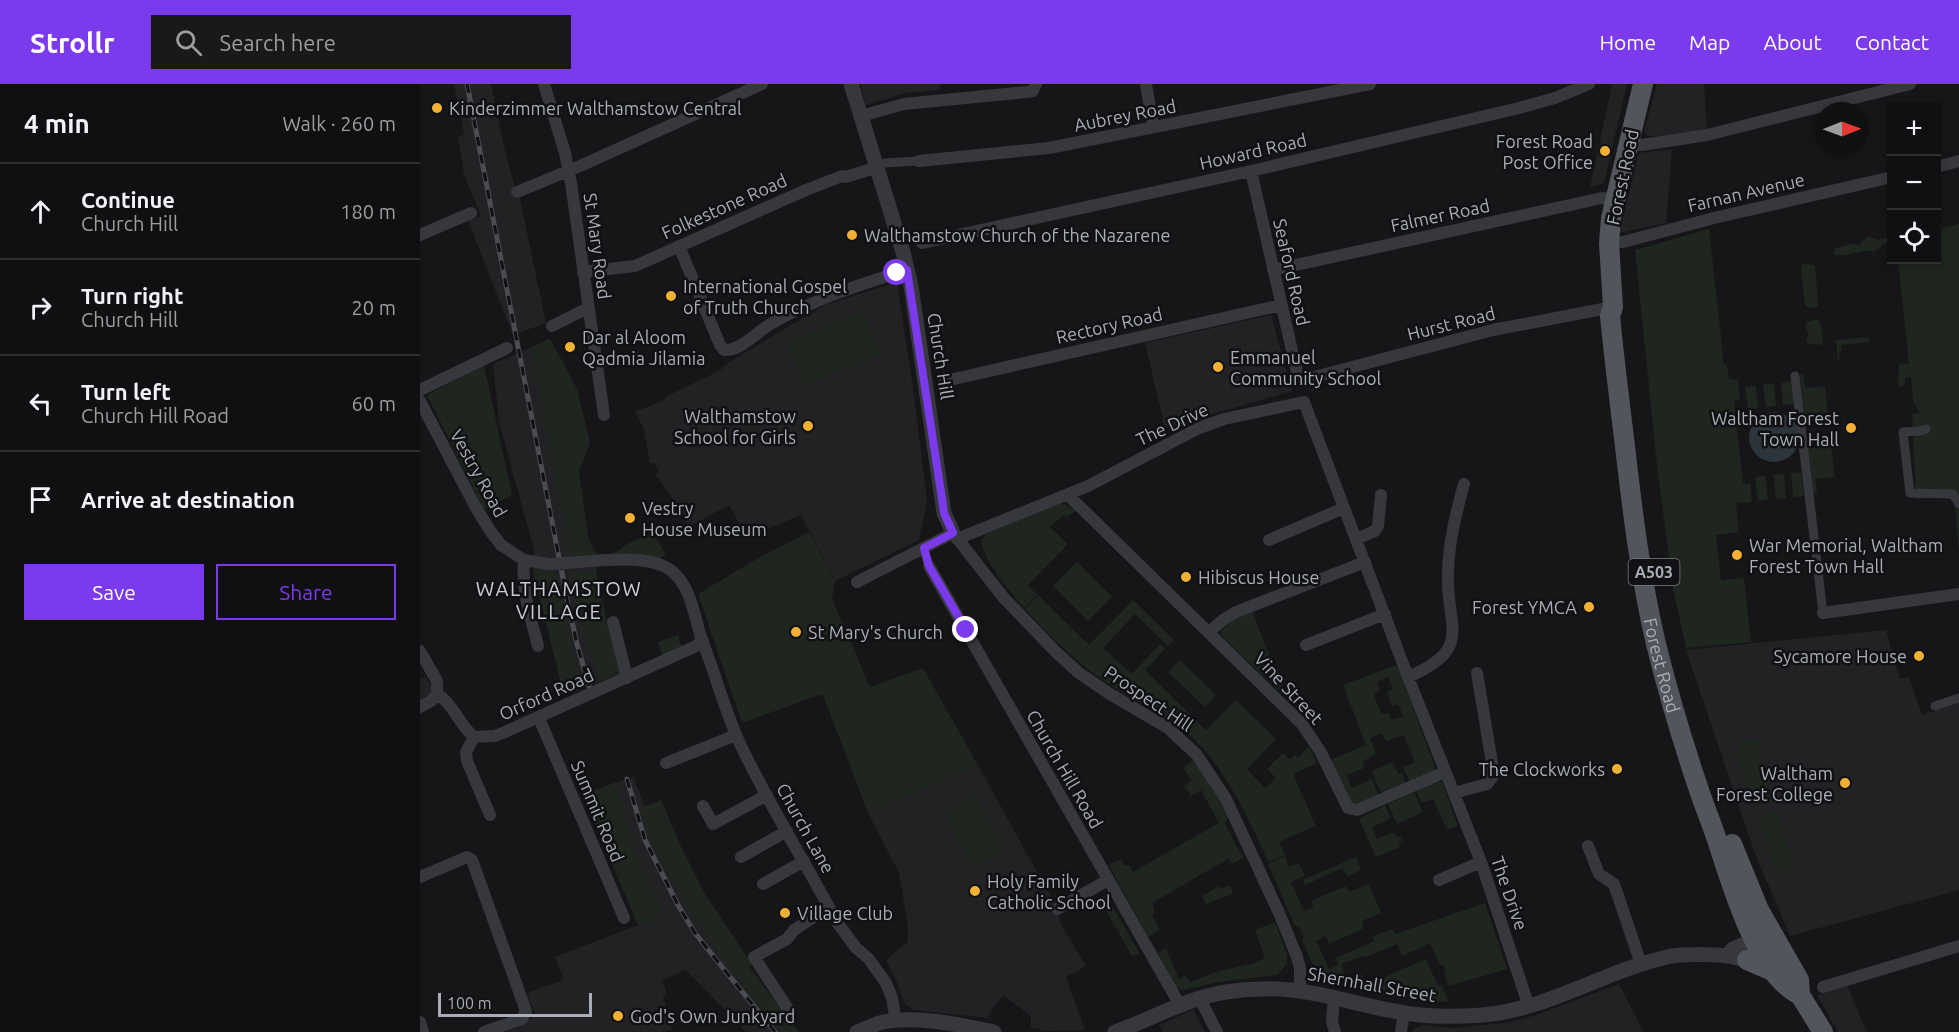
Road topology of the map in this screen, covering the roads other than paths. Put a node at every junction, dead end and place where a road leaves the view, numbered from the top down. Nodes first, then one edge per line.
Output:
1 (544, 84) edge
2 (762, 84) edge
3 (851, 84) edge
4 (1036, 84) edge
5 (1146, 84) edge
6 (1370, 84) edge
7 (1589, 84) edge
8 (1643, 84) edge
9 (1910, 84) edge
10 (861, 117) junction
11 (1153, 126) junction
12 (1628, 143) junction
13 (919, 161) joint
14 (1959, 161) edge
15 (882, 165) junction
16 (1941, 166) edge
17 (569, 171) junction
18 (1251, 171) junction
19 (1887, 178) edge
20 (517, 192) dead end
21 (1615, 200) junction
22 (471, 213) dead end
23 (420, 235) edge
24 (922, 243) dead end
25 (1609, 243) junction
26 (679, 246) junction
27 (907, 270) junction
28 (1273, 270) junction
29 (583, 272) junction
30 (1281, 305) junction
31 (1613, 307) junction
32 (588, 308) junction
33 (552, 327) dead end
34 (507, 348) dead end
35 (1795, 376) dead end
36 (945, 381) dead end
37 (1299, 381) joint
38 (420, 390) edge
39 (420, 401) edge
40 (604, 415) dead end
41 (1926, 429) dead end
42 (1464, 484) dead end
43 (1068, 495) junction
44 (1381, 495) dead end
45 (1959, 504) edge
46 (1344, 508) junction
47 (955, 536) junction
48 (1356, 539) junction
49 (1269, 540) dead end
50 (924, 548) junction
51 (524, 560) junction
52 (1365, 562) junction
53 (658, 563) joint
54 (929, 566) joint
55 (857, 582) dead end
56 (1959, 594) edge
57 (1823, 613) joint
58 (1385, 614) junction
59 (613, 622) dead end
60 (1209, 632) junction
61 (703, 641) junction
62 (1306, 645) dead end
63 (538, 646) dead end
64 (420, 651) edge
65 (1477, 673) dead end
66 (1408, 677) junction
67 (627, 678) junction
68 (436, 694) junction
69 (1959, 698) edge
70 (1935, 706) dead end
71 (420, 707) edge
72 (539, 718) junction
73 (736, 735) junction
74 (474, 737) junction
75 (666, 763) dead end
76 (1445, 772) junction
77 (1454, 793) junction
78 (767, 795) junction
79 (703, 806) dead end
80 (490, 815) dead end
81 (787, 831) junction
82 (1588, 846) dead end
83 (741, 857) dead end
84 (804, 861) junction
85 (1481, 862) junction
86 (420, 877) edge
87 (1108, 880) junction
88 (1439, 880) dead end
89 (763, 884) dead end
90 (829, 907) junction
91 (1057, 909) dead end
92 (624, 918) dead end
93 (1762, 946) junction
94 (1959, 946) edge
95 (1727, 956) junction
96 (1641, 964) junction
97 (1823, 987) dead end
98 (1300, 990) junction
99 (1800, 995) junction
100 (1334, 998) junction
101 (1200, 999) junction
102 (1180, 1005) junction
103 (1529, 1007) junction
104 (788, 1010) dead end
105 (1404, 1013) junction
106 (896, 1021) junction
107 (420, 1022) edge
108 (933, 1027) edge
109 (423, 1032) edge
110 (484, 1032) edge
111 (857, 1032) edge
112 (994, 1032) edge
113 (1115, 1032) edge
114 (1217, 1032) edge
115 (1335, 1032) edge
116 (1401, 1032) edge
117 (1823, 1032) edge

1 - 17 street, St Mary Road
2 - 17 street
3 - 10 street, Church Hill
4 - 10 street
5 - 11 street
6 - 11 street, Aubrey Road
7 - 18 street, Howard Road
8 - 12 main road, Forest Road / A503
9 - 12 street
10 - 15 street, Church Hill
11 - 13 street, Aubrey Road
12 - 21 main road, Forest Road / A503
13 - 15 street, Aubrey Road
14 - 16 street
15 - 26 street, Folkestone Road
15 - 27 street, Church Hill
17 - 20 street
17 - 29 street, St Mary Road
18 - 24 street, Howard Road
18 - 28 street, Seaford Road
19 - 25 street, Farnan Avenue
21 - 25 main road, Forest Road / A503
21 - 28 street, Falmer Road
22 - 23 street
25 - 31 main road, Forest Road / A503
26 - 27 street
26 - 29 street, Folkestone Road
27 - 47 street, Church Hill
28 - 30 street, Seaford Road
29 - 32 street, St Mary Road
30 - 36 street, Rectory Road
30 - 37 street, Seaford Road
31 - 37 street, Hurst Road
31 - 93 main road, Forest Road / A503
32 - 33 street
32 - 40 street, St Mary Road
34 - 38 street
35 - 57 street
39 - 51 street, Vestry Road
41 - 45 street
42 - 66 street
43 - 46 street, The Drive
43 - 47 street, The Drive
43 - 60 street, Vine Street
44 - 48 street
46 - 48 street, The Drive
46 - 49 street
47 - 50 street
47 - 98 street, Prospect Hill
48 - 52 street, The Drive
50 - 54 street, Church Hill Road
50 - 55 street
51 - 53 street, Vestry Road, bridge
51 - 63 street
52 - 58 street, The Drive
52 - 60 street
53 - 61 street, Church Lane
54 - 87 street, Church Hill Road
56 - 57 street
58 - 62 street
58 - 66 street, The Drive
59 - 67 street
60 - 76 street, Vine Street
61 - 67 street, Orford Road
61 - 73 street, Church Lane
64 - 68 street
65 - 77 street
66 - 76 street, The Drive
67 - 72 street, Orford Road
68 - 71 street
68 - 74 street
69 - 70 street
72 - 74 street, Orford Road
72 - 92 street, Summit Road
73 - 75 street
73 - 78 street, Church Lane
74 - 80 street
76 - 77 street, The Drive
77 - 85 street, The Drive
78 - 79 street
78 - 81 street, Church Lane
81 - 83 street
81 - 84 street, Church Lane
82 - 96 street
84 - 89 street
84 - 90 street, Church Lane
85 - 88 street
85 - 103 street, The Drive
86 - 110 street
87 - 91 street
87 - 102 street, Church Hill Road
90 - 104 street
90 - 106 street, Church Lane
93 - 95 street, Shernhall Street
93 - 95 street
93 - 99 main road, Forest Road / A503
93 - 99 main road, Forest Road / A503
94 - 97 street
95 - 96 street, Shernhall Street
96 - 103 street, Shernhall Street
98 - 100 street, Shernhall Street
98 - 101 street, Shernhall Street
99 - 117 main road, Forest Road / A503
100 - 105 street, Shernhall Street
100 - 115 street
101 - 102 street, Shernhall Street
101 - 114 street
102 - 113 street, Shernhall Street
103 - 105 street, Shernhall Street
105 - 116 street
106 - 108 street
106 - 111 street
107 - 109 street
108 - 112 street

